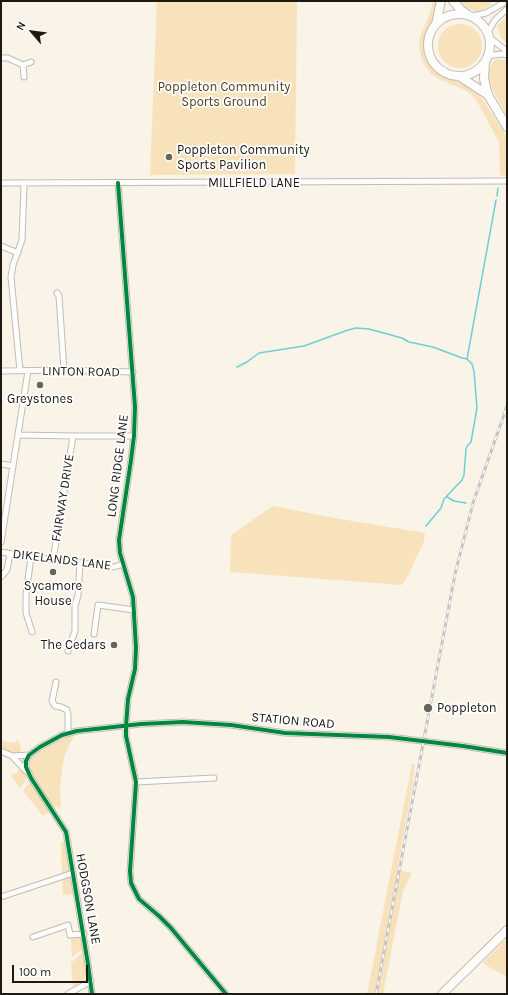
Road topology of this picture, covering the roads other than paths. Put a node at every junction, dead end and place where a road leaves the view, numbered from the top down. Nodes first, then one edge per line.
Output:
1 (441, 1) edge
2 (453, 1) edge
3 (507, 1) edge
4 (507, 9) edge
5 (470, 15) junction
6 (436, 24) junction
7 (489, 35) junction
8 (507, 54) edge
9 (1, 58) edge
10 (486, 59) junction
11 (31, 62) dead end
12 (23, 65) junction
13 (459, 76) junction
14 (24, 77) dead end
15 (488, 95) junction
16 (507, 127) edge
17 (507, 181) edge
18 (118, 183) junction
19 (1, 184) edge
20 (24, 184) junction
21 (1, 246) edge
22 (18, 253) junction
23 (57, 293) dead end
24 (64, 370) junction
25 (1, 371) edge
26 (20, 371) junction
27 (28, 371) junction
28 (133, 372) junction
29 (19, 435) junction
30 (73, 436) junction
31 (134, 436) junction
32 (1, 464) edge
33 (13, 466) junction
34 (1, 542) edge
35 (1, 552) edge
36 (10, 554) junction
37 (31, 557) junction
38 (54, 560) junction
39 (80, 563) junction
40 (123, 564) junction
41 (1, 577) edge
42 (134, 610) junction
43 (32, 632) dead end
44 (94, 634) dead end
45 (68, 651) dead end
46 (56, 682) dead end
47 (126, 726) junction
48 (68, 733) junction
49 (1, 751) edge
50 (507, 753) edge
51 (29, 755) junction
52 (12, 756) junction
53 (28, 772) junction
54 (214, 778) dead end
55 (136, 782) junction
56 (73, 873) junction
57 (1, 897) edge
58 (507, 930) edge
59 (84, 934) junction
60 (33, 937) dead end
61 (91, 981) junction
62 (68, 994) edge
63 (92, 994) edge
64 (226, 994) edge
65 (442, 994) edge

1 - 6 highway
2 - 5 highway
3 - 5 street
4 - 7 street
5 - 6 highway
5 - 7 highway
6 - 13 highway
7 - 8 street
7 - 10 highway
8 - 10 street
9 - 12 street
10 - 13 highway
10 - 15 highway
11 - 12 street
12 - 14 street
13 - 15 highway
15 - 16 highway
17 - 18 street, MILLFIELD LANE
18 - 20 street, MILLFIELD LANE
18 - 28 street, LONG RIDGE LANE
19 - 20 street, MILLFIELD LANE
20 - 22 street
21 - 22 street
22 - 26 street
23 - 24 street
24 - 27 street, LINTON ROAD
24 - 28 street, LINTON ROAD
25 - 26 street, LINTON ROAD
26 - 27 street, LINTON ROAD
27 - 29 street
28 - 31 street, LONG RIDGE LANE
29 - 30 street
29 - 33 street
30 - 31 street
30 - 38 street, FAIRWAY DRIVE
31 - 40 street, LONG RIDGE LANE
32 - 33 street
33 - 34 street
35 - 36 street, DIKELANDS LANE
36 - 37 street, DIKELANDS LANE
36 - 41 street
37 - 38 street, DIKELANDS LANE
37 - 43 street
38 - 39 street, DIKELANDS LANE
39 - 40 street, DIKELANDS LANE
39 - 45 street
40 - 42 street, LONG RIDGE LANE
42 - 44 street
42 - 47 street, LONG RIDGE LANE
46 - 48 street
47 - 48 street, STATION ROAD
47 - 50 street, STATION ROAD
47 - 55 street, LONG RIDGE LANE
48 - 51 street, STATION ROAD
49 - 52 street
51 - 52 street
51 - 53 street
52 - 53 street
53 - 56 street, HODGSON LANE
54 - 55 street
55 - 64 street, LONG RIDGE LANE
56 - 57 street
56 - 59 street, HODGSON LANE
58 - 65 highway
59 - 60 street
59 - 61 street, HODGSON LANE
61 - 62 street
61 - 63 street, HODGSON LANE

